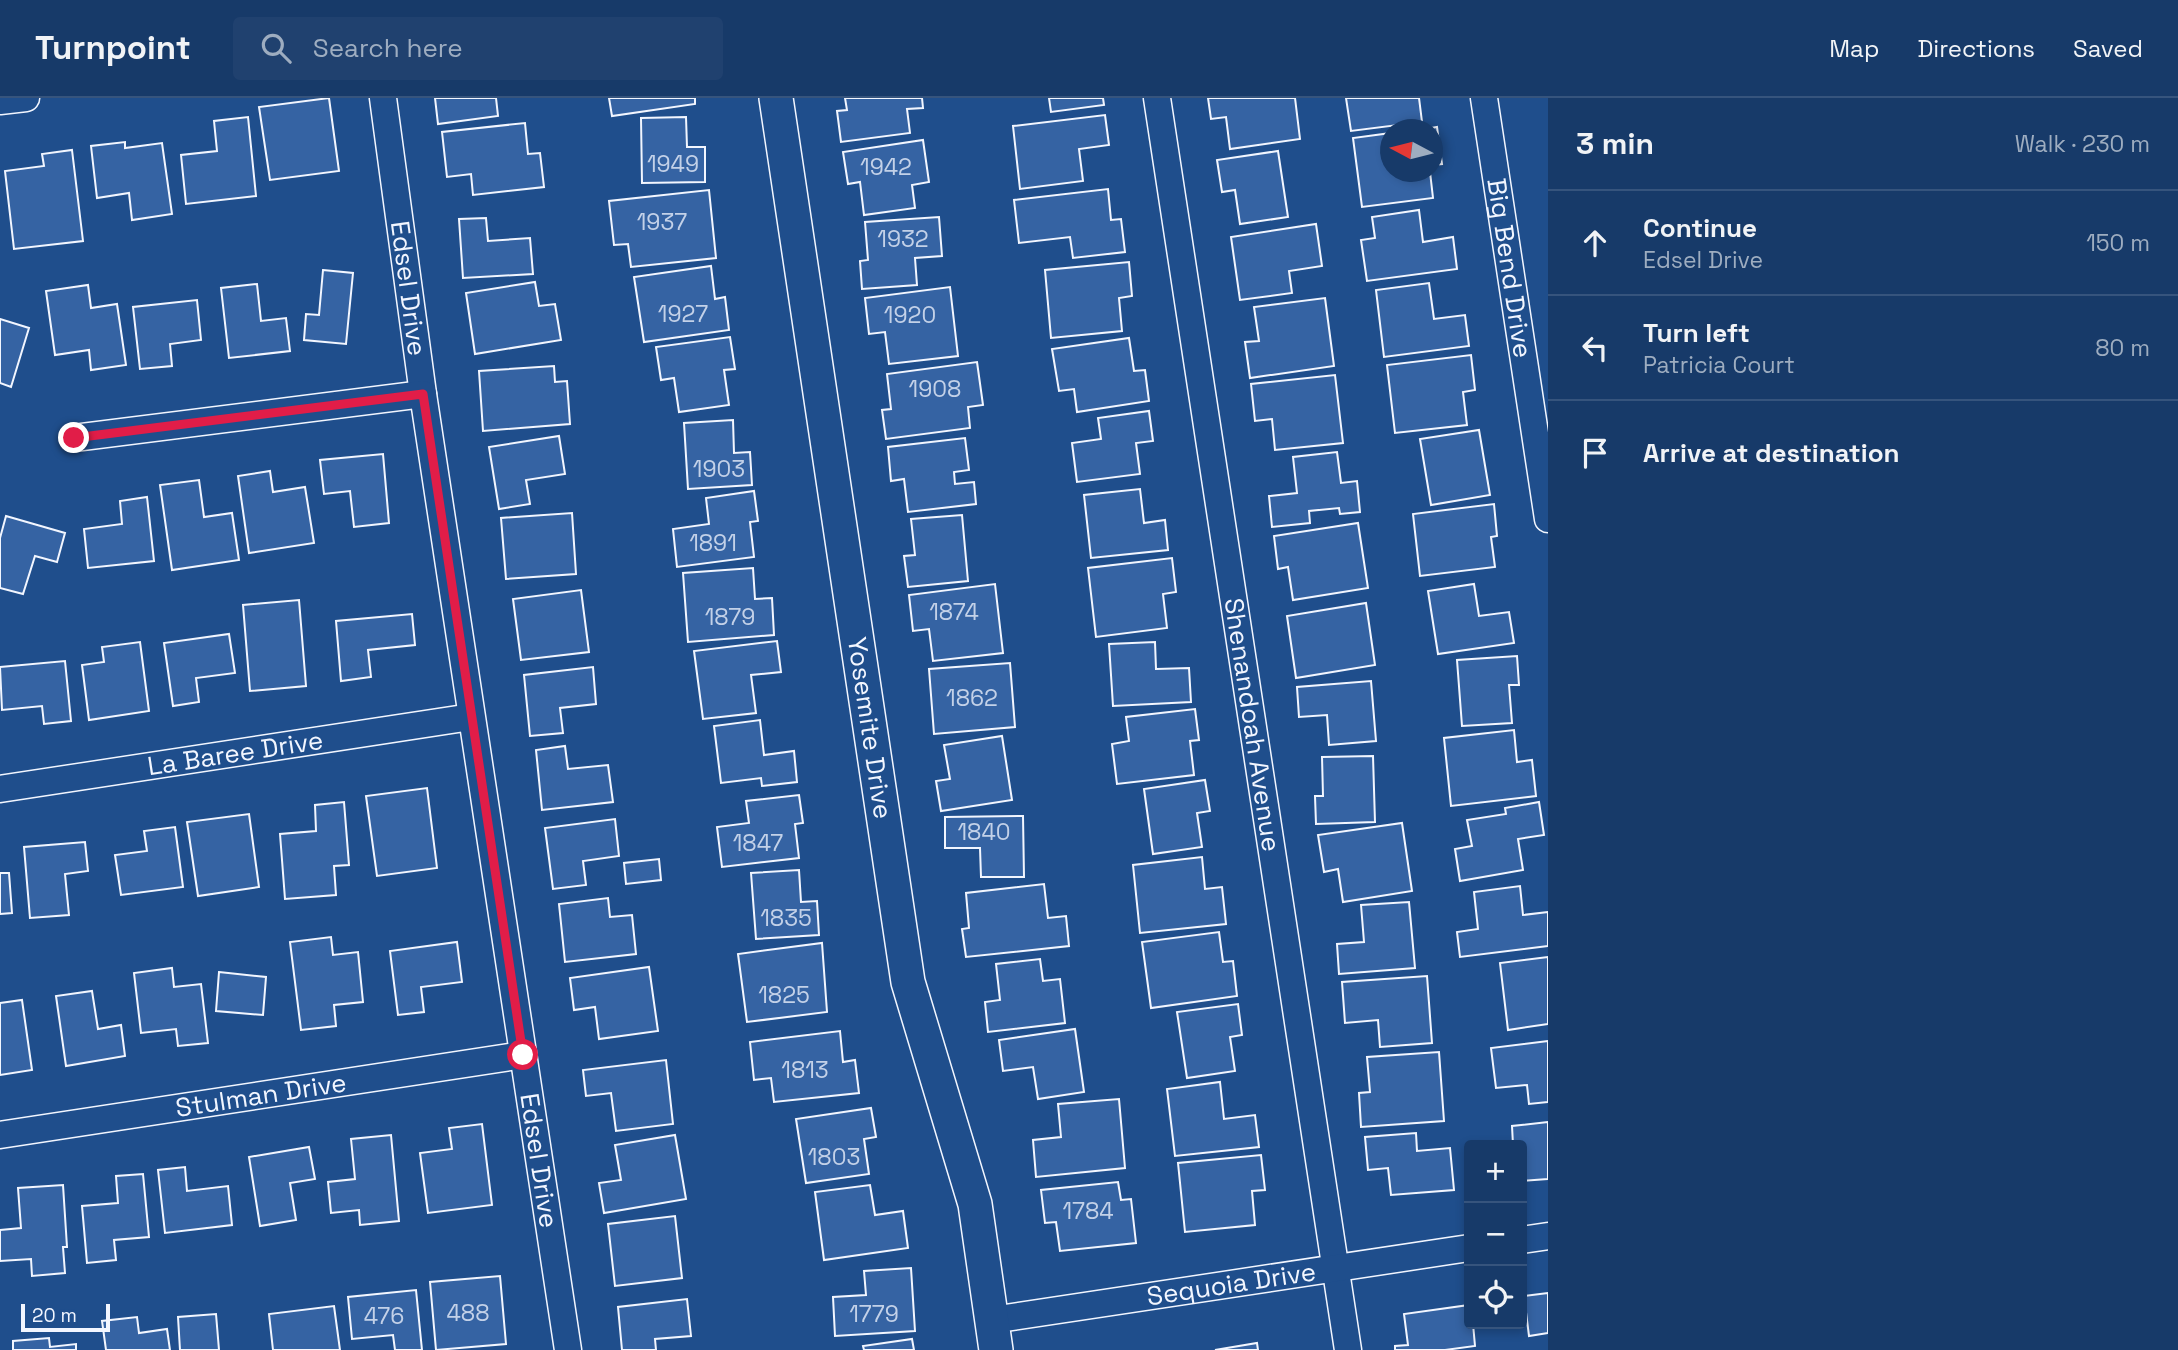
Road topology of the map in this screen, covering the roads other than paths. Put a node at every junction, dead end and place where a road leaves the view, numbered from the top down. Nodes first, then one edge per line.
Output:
1 (26, 98) edge
2 (383, 98) edge
3 (776, 98) edge
4 (1157, 98) edge
5 (1483, 98) edge
6 (0, 101) edge
7 (423, 394) junction
8 (74, 438) dead end
9 (1548, 519) edge
10 (471, 717) junction
11 (0, 789) edge
12 (523, 1055) junction
13 (0, 1135) edge
14 (1548, 1236) edge
15 (1527, 1239) edge
16 (1464, 1249) edge
17 (1336, 1268) junction
18 (994, 1335) edge
19 (568, 1350) edge
20 (1348, 1350) edge

1 - 6 street
2 - 7 street, Edsel Drive
3 - 18 street, Yosemite Drive
4 - 17 street, Shenandoah Avenue
5 - 9 street, Big Bend Drive
7 - 8 street
7 - 10 street, Edsel Drive
10 - 11 street, La Baree Drive
10 - 12 street, Edsel Drive
12 - 13 street, Stulman Drive
12 - 19 street, Edsel Drive
14 - 15 street
16 - 17 street, Sequoia Drive
17 - 18 street, Sequoia Drive
17 - 20 street, Shenandoah Avenue

